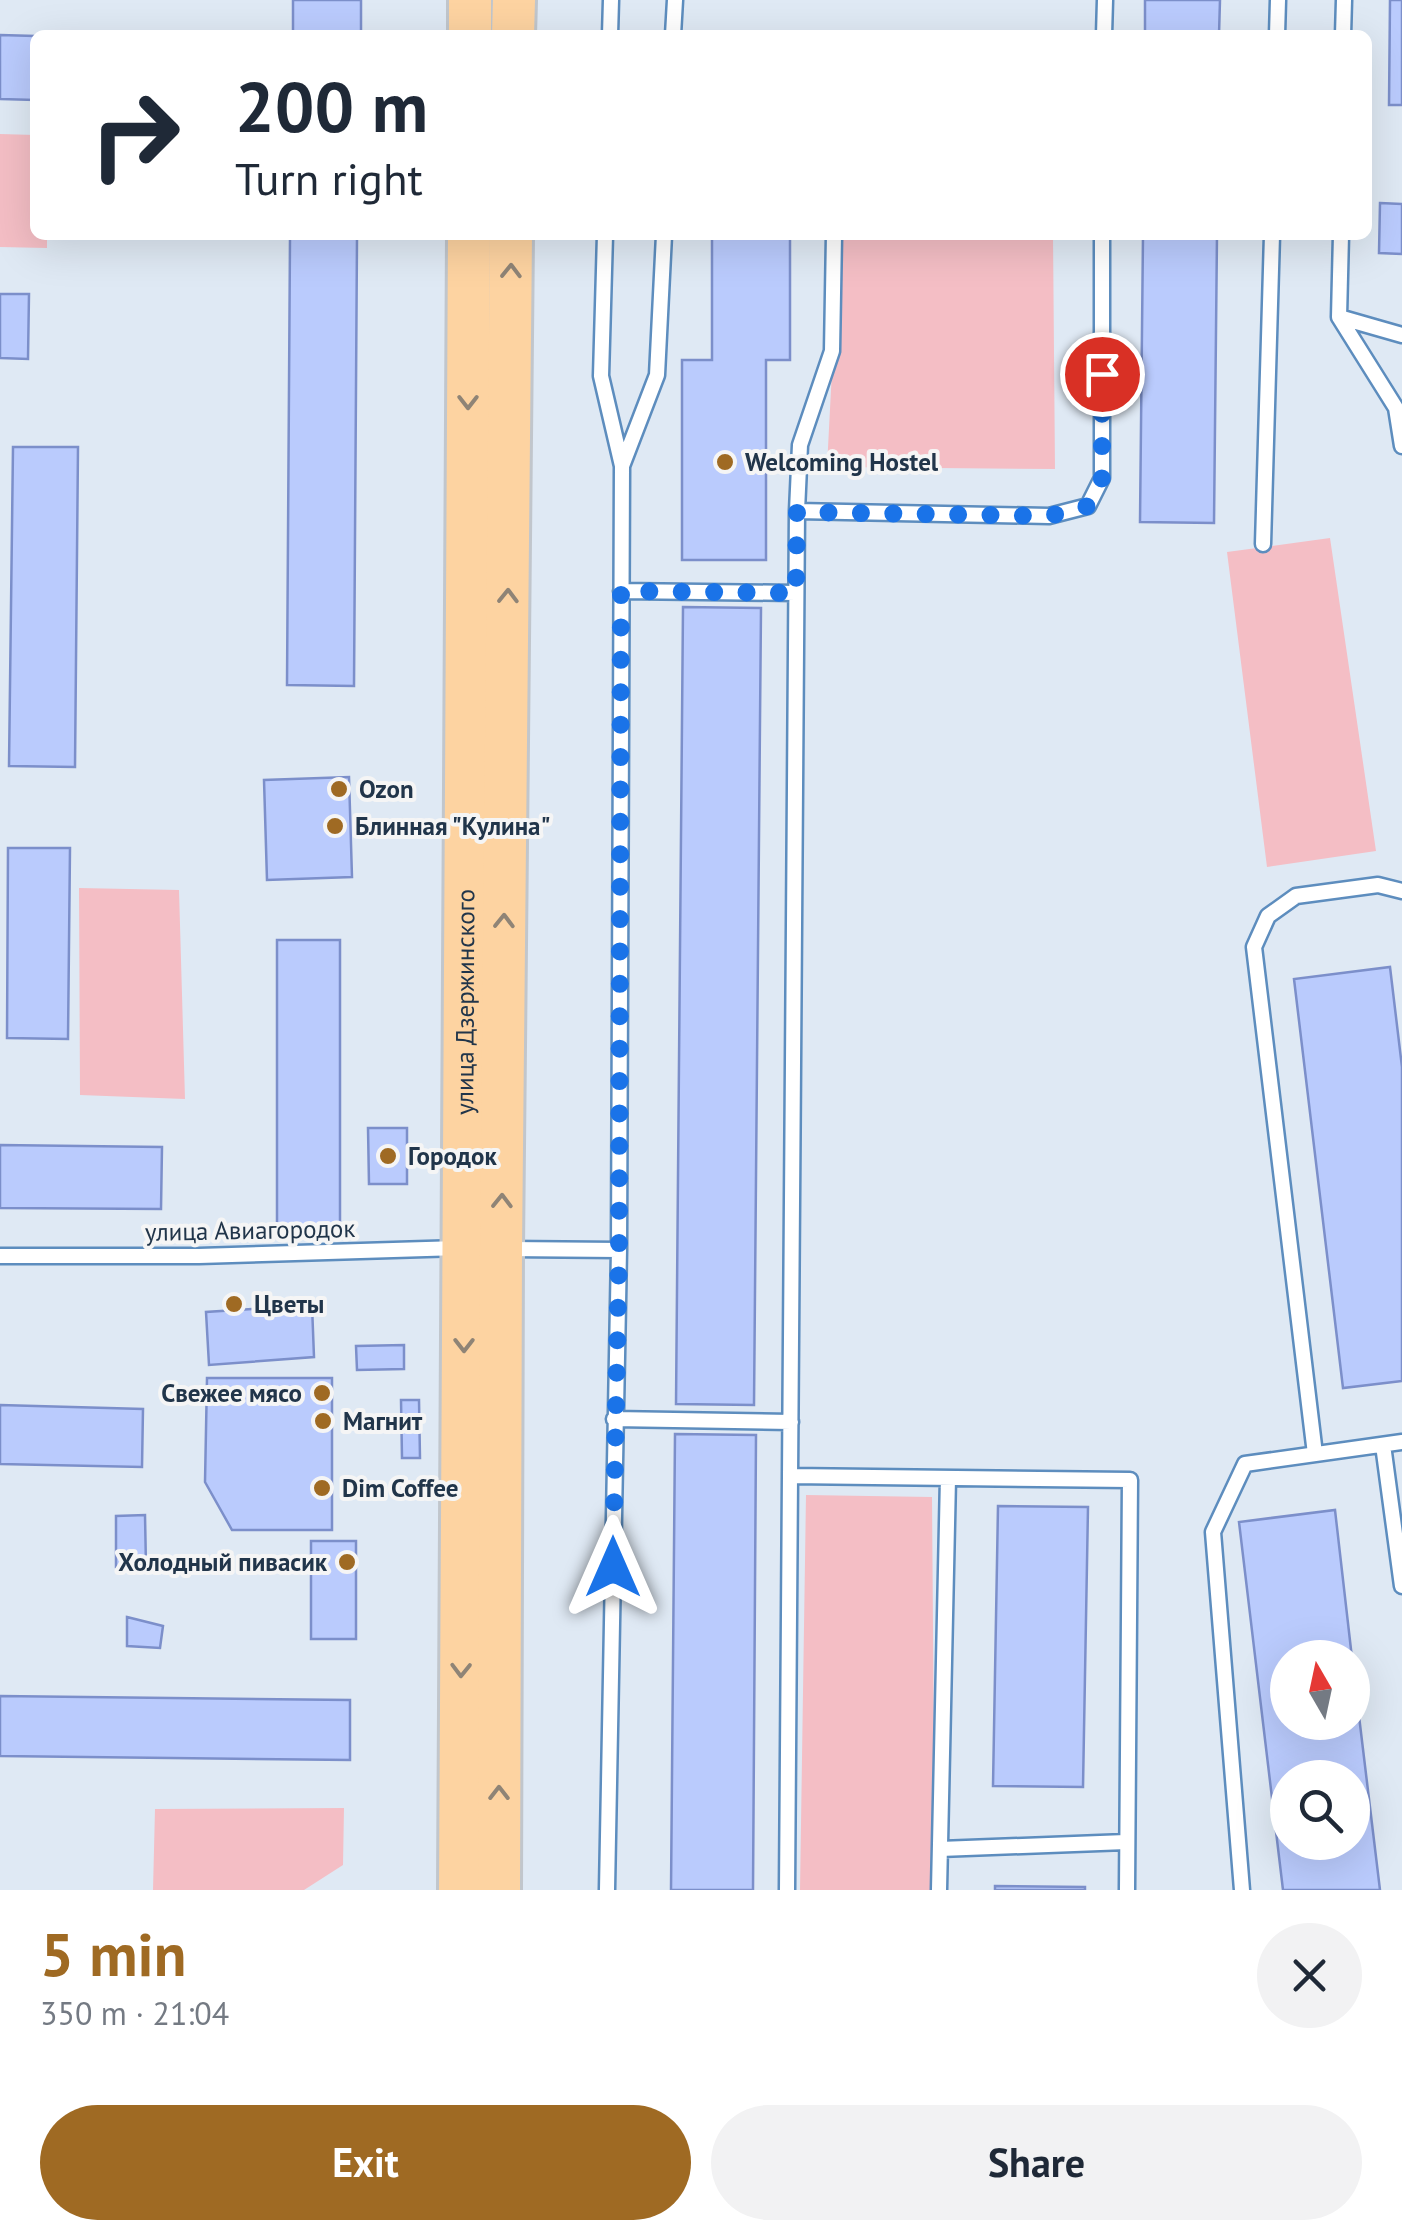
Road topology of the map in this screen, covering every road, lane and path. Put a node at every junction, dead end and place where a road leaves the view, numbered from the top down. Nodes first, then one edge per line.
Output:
1 (470, 0) edge
2 (514, 0) edge
3 (611, 0) edge
4 (675, 0) edge
5 (1105, 0) edge
6 (1278, 0) edge
7 (1344, 0) edge
8 (470, 30) edge
9 (513, 30) edge
10 (610, 30) edge
11 (673, 30) edge
12 (1104, 30) edge
13 (1277, 30) edge
14 (1343, 30) edge
15 (469, 240) edge
16 (511, 240) edge
17 (605, 240) edge
18 (664, 240) edge
19 (834, 240) edge
20 (1102, 240) edge
21 (1272, 240) edge
22 (1340, 240) edge
23 (1340, 317) junction
24 (1402, 334) edge
25 (1399, 408) edge
26 (1402, 446) edge
27 (622, 466) junction
28 (797, 512) junction
29 (1263, 544) dead end
30 (621, 591) junction
31 (796, 593) junction
32 (1402, 892) edge
33 (483, 1248) junction
34 (619, 1250) junction
35 (0, 1256) edge
36 (614, 1419) junction
37 (791, 1422) junction
38 (1402, 1442) edge
39 (1382, 1445) junction
40 (1316, 1454) junction
41 (790, 1476) junction
42 (948, 1478) junction
43 (1402, 1586) edge
44 (1126, 1842) junction
45 (940, 1849) junction
46 (460, 1890) edge
47 (499, 1890) edge
48 (607, 1890) edge
49 (787, 1890) edge
50 (939, 1890) edge
51 (1127, 1890) edge
52 (1242, 1890) edge

1 - 8 main road
2 - 9 main road
3 - 10 lane
4 - 11 lane
5 - 12 lane
6 - 13 lane
7 - 14 lane
15 -> 33 main road, улица Дзержинского
33 -> 16 main road, улица Дзержинского
17 - 27 lane
18 - 27 lane
19 - 28 lane
20 - 28 lane
21 - 29 lane
22 - 23 lane
23 - 24 lane
23 - 25 lane
25 - 26 lane
27 - 30 lane
28 - 31 lane
30 - 31 lane
30 - 34 lane
31 - 37 lane
32 - 40 lane
33 - 34 lane, улица Авиагородок
33 - 35 lane, улица Авиагородок
33 -> 46 main road, улица Дзержинского
47 -> 33 main road, улица Дзержинского
34 - 36 lane
36 - 37 lane
36 - 48 lane
37 - 41 lane
38 - 39 lane
39 - 40 lane
39 - 43 lane
40 - 52 lane
41 - 42 lane
41 - 49 lane
42 - 44 lane
42 - 45 lane
44 - 45 lane
44 - 51 lane
45 - 50 lane

